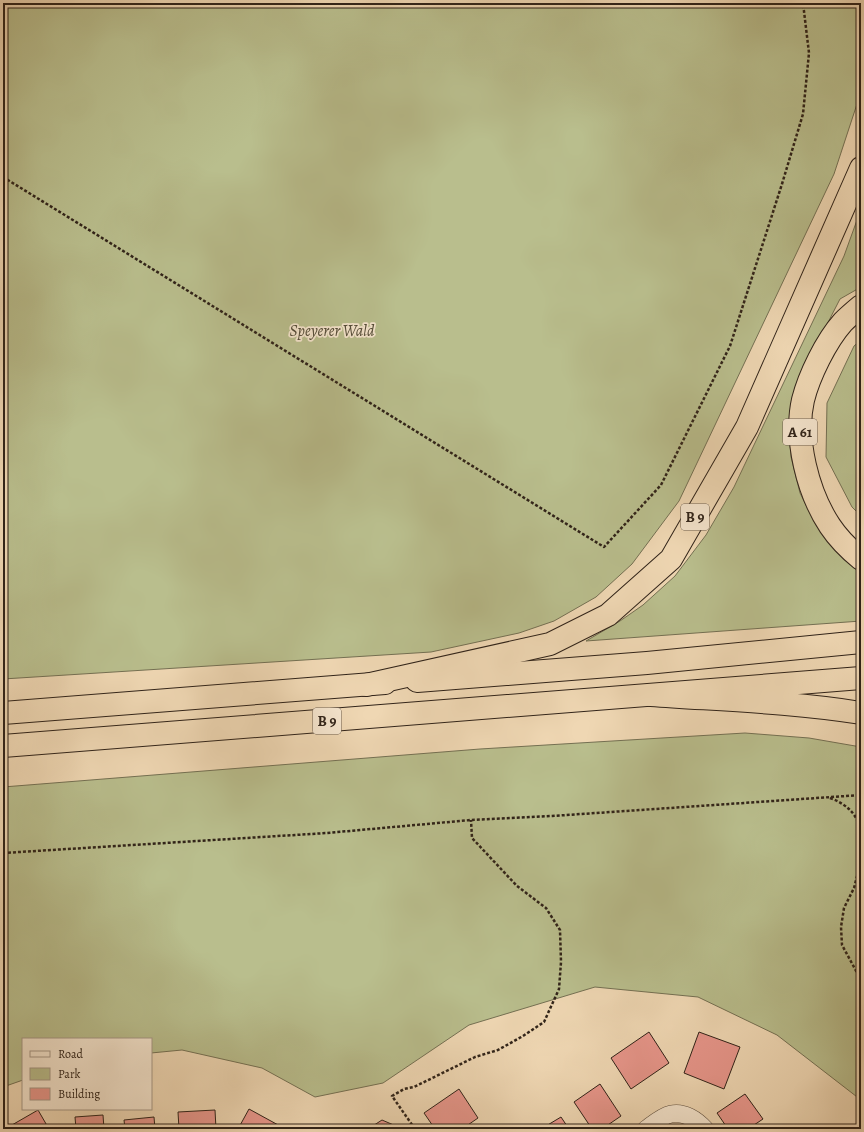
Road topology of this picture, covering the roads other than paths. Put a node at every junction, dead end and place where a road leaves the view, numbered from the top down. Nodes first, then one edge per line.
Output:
1 (861, 168) edge
2 (861, 306) edge
3 (861, 559) edge
4 (861, 642) edge
5 (861, 678) edge
6 (366, 685) junction
7 (651, 695) junction
8 (3, 713) edge
9 (861, 713) edge
10 (3, 746) edge
11 (646, 1129) edge
12 (705, 1129) edge

1 - 6 highway, B 9
2 - 3 highway, A 61
4 - 6 highway, B 9
5 - 7 highway, B 9
6 - 8 highway, B 9
7 - 9 highway
7 - 10 highway, B 9
11 - 12 street

